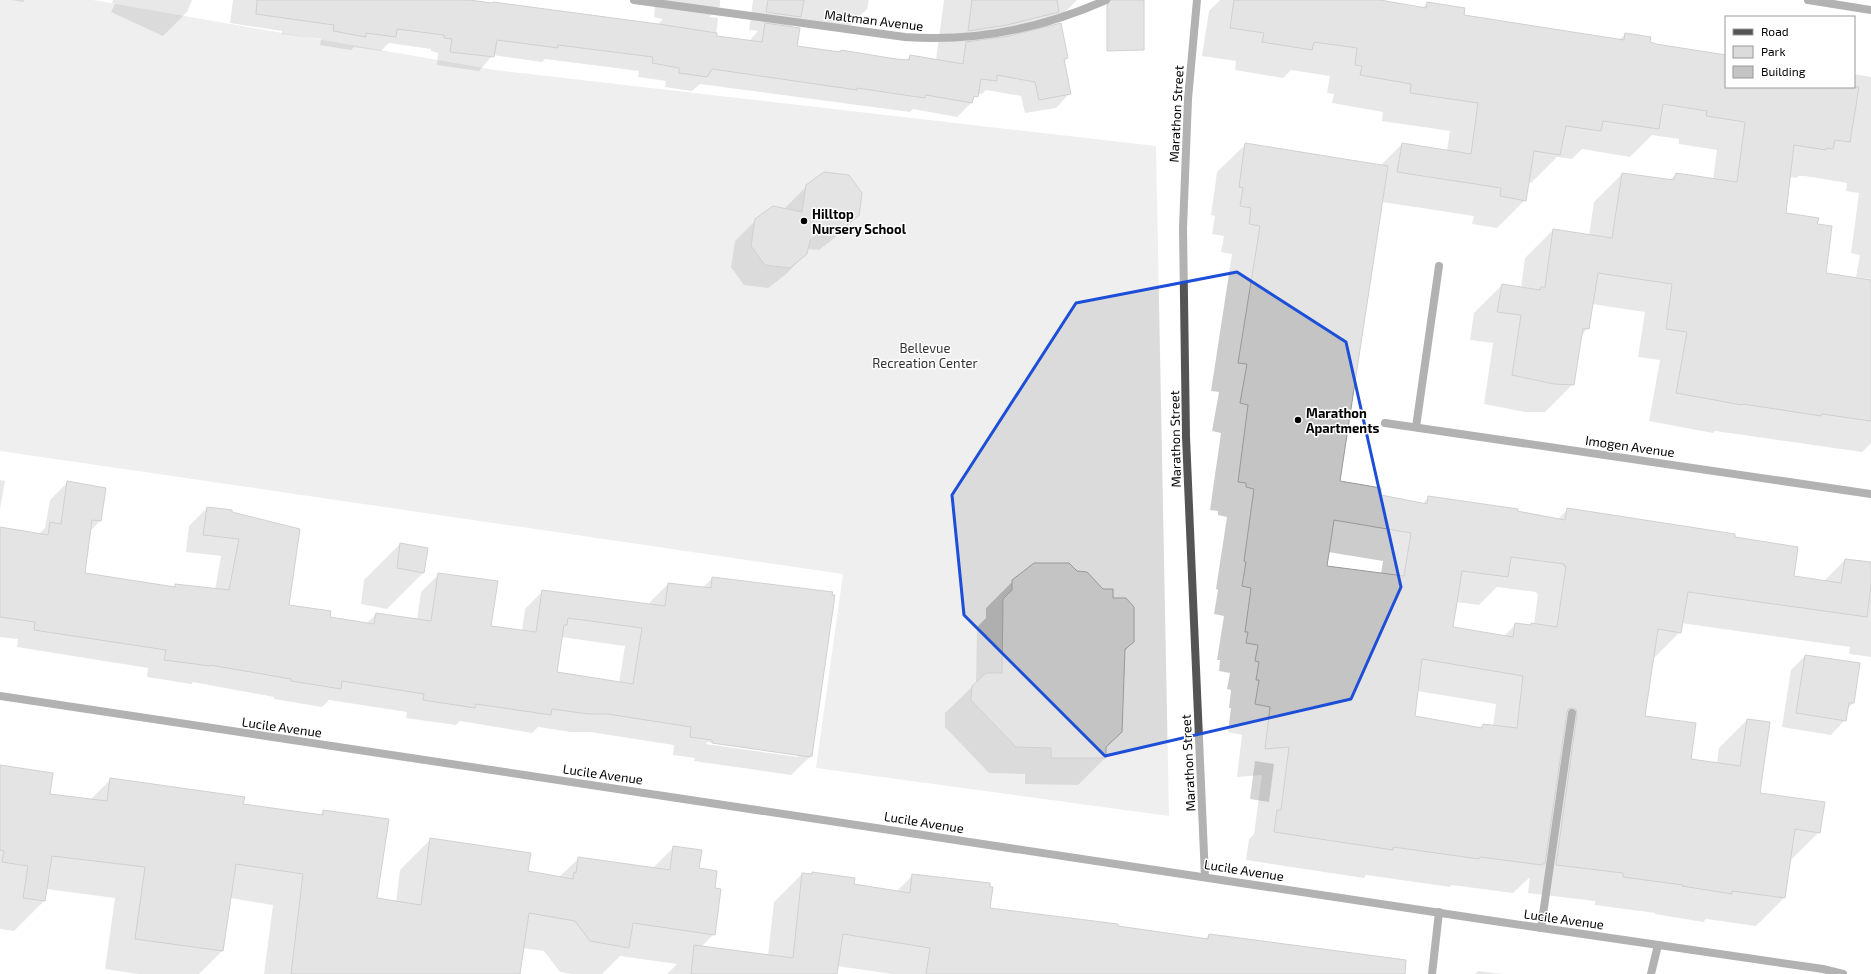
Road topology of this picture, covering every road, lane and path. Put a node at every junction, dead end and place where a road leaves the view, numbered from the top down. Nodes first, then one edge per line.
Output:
1 (634, 0) edge
2 (1106, 0) edge
3 (1197, 0) edge
4 (1808, 0) edge
5 (1871, 10) edge
6 (1439, 266) dead end
7 (1385, 422) dead end
8 (1416, 426) junction
9 (1871, 494) edge
10 (0, 696) edge
11 (1572, 713) dead end
12 (1205, 877) junction
13 (1439, 912) junction
14 (1541, 928) junction
15 (1658, 945) junction
16 (1432, 974) edge
17 (1651, 974) edge
18 (1843, 974) edge

1 - 2 street, Maltman Avenue
3 - 12 street, Marathon Street
4 - 5 street
6 - 8 street
7 - 8 street, Imogen Avenue
8 - 9 street, Imogen Avenue
10 - 12 street, Lucile Avenue
11 - 14 street
12 - 13 street, Lucile Avenue
13 - 14 street, Lucile Avenue
13 - 16 street
14 - 15 street, Lucile Avenue
15 - 17 street
15 - 18 street, Lucile Avenue

